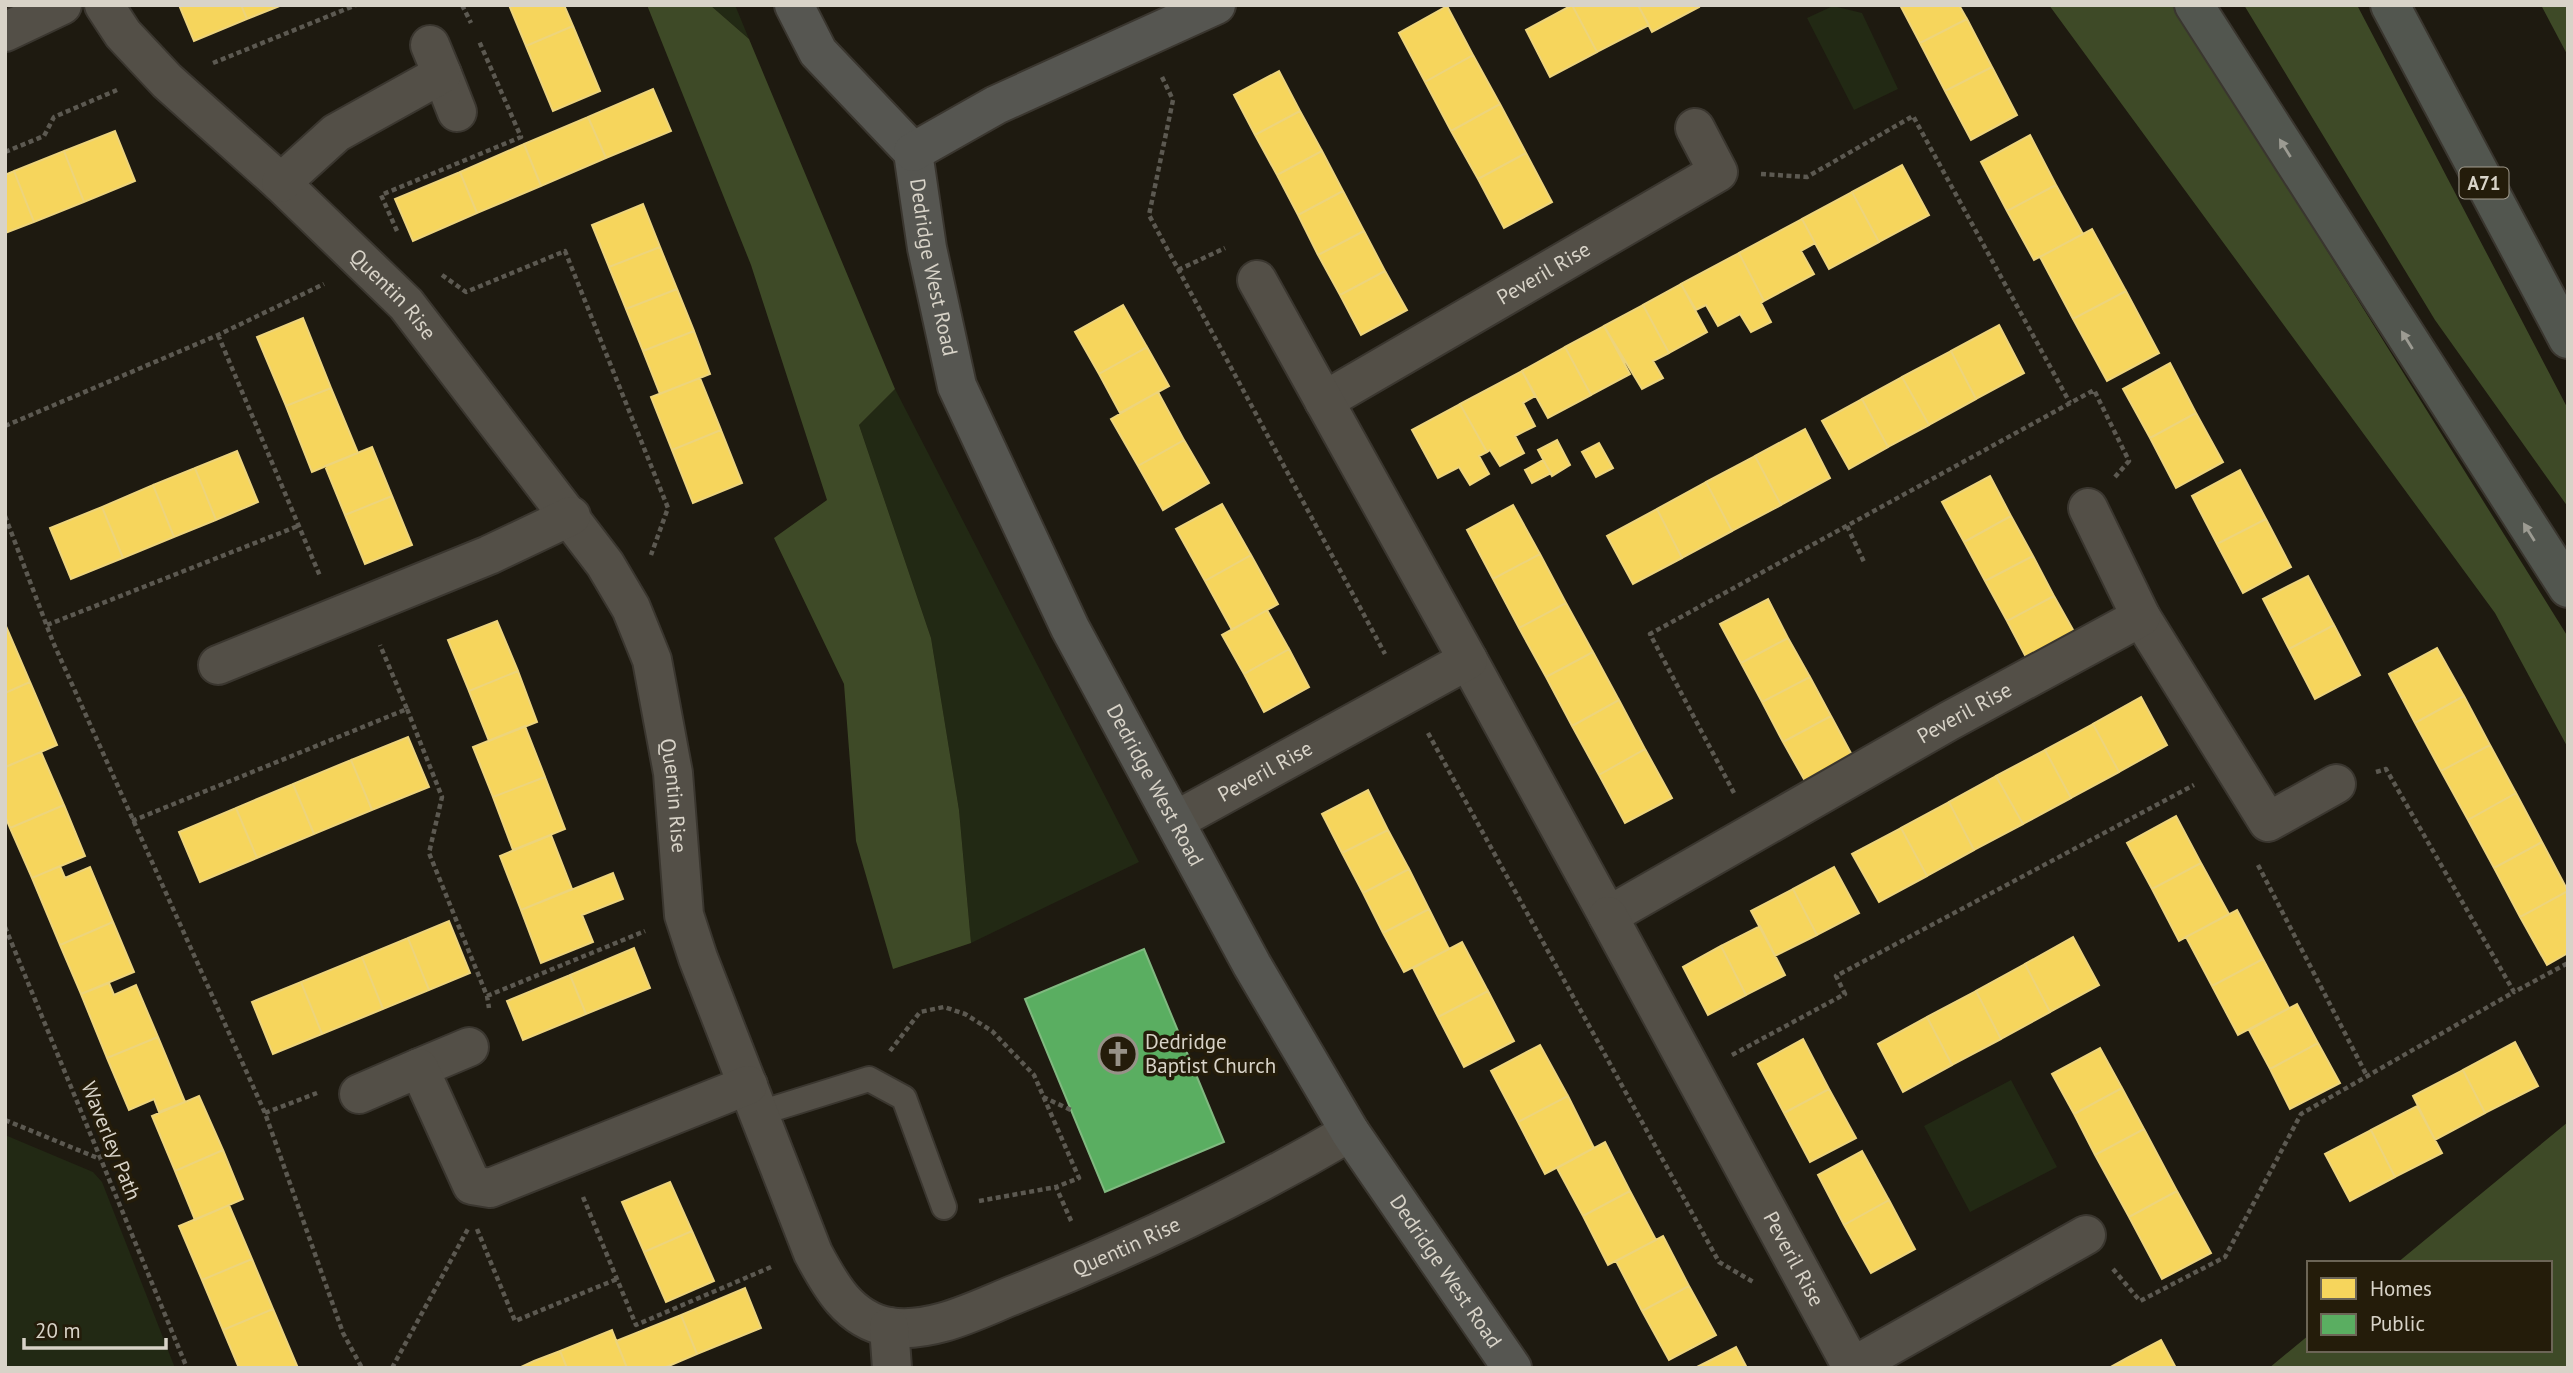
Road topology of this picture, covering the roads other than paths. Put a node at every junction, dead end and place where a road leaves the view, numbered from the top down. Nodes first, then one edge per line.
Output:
1 (62, 5) edge
2 (103, 5) edge
3 (793, 5) edge
4 (1216, 5) edge
5 (2194, 5) edge
6 (2395, 17) edge
7 (5, 32) edge
8 (457, 112) dead end
9 (1695, 128) dead end
10 (913, 152) junction
11 (281, 183) junction
12 (1256, 280) dead end
13 (2568, 339) edge
14 (1324, 401) junction
15 (2088, 508) road end
16 (571, 516) junction
17 (2568, 588) edge
18 (2141, 617) junction
19 (1468, 660) junction
20 (218, 665) dead end
21 (2336, 784) road end
22 (1175, 821) junction
23 (1608, 916) junction
24 (469, 1047) road end
25 (419, 1068) junction
26 (359, 1094) dead end
27 (754, 1099) junction
28 (1350, 1132) junction
29 (944, 1206) road end
30 (2086, 1235) road end
31 (889, 1327) junction
32 (892, 1368) edge
33 (1511, 1368) edge

1 - 7 street
2 - 11 street, Quentin Rise
3 - 10 street
4 - 10 street
17 -> 5 main road
6 - 13 main road, A71
8 - 11 street
9 - 14 street, Peveril Rise
10 - 22 street, Dedridge West Road
11 - 16 street, Quentin Rise
12 - 14 street, Peveril Rise
14 - 19 street, Peveril Rise
15 - 18 street
16 - 20 street
16 - 27 street, Quentin Rise
18 - 21 street
18 - 23 street, Peveril Rise
19 - 22 street, Peveril Rise
19 - 23 street, Peveril Rise
22 - 28 street, Dedridge West Road
23 - 30 street, Peveril Rise
24 - 25 street
25 - 26 street
25 - 27 street
27 - 29 lane
27 - 31 street, Quentin Rise
28 - 31 street, Quentin Rise
28 - 33 street, Dedridge West Road
31 - 32 street

